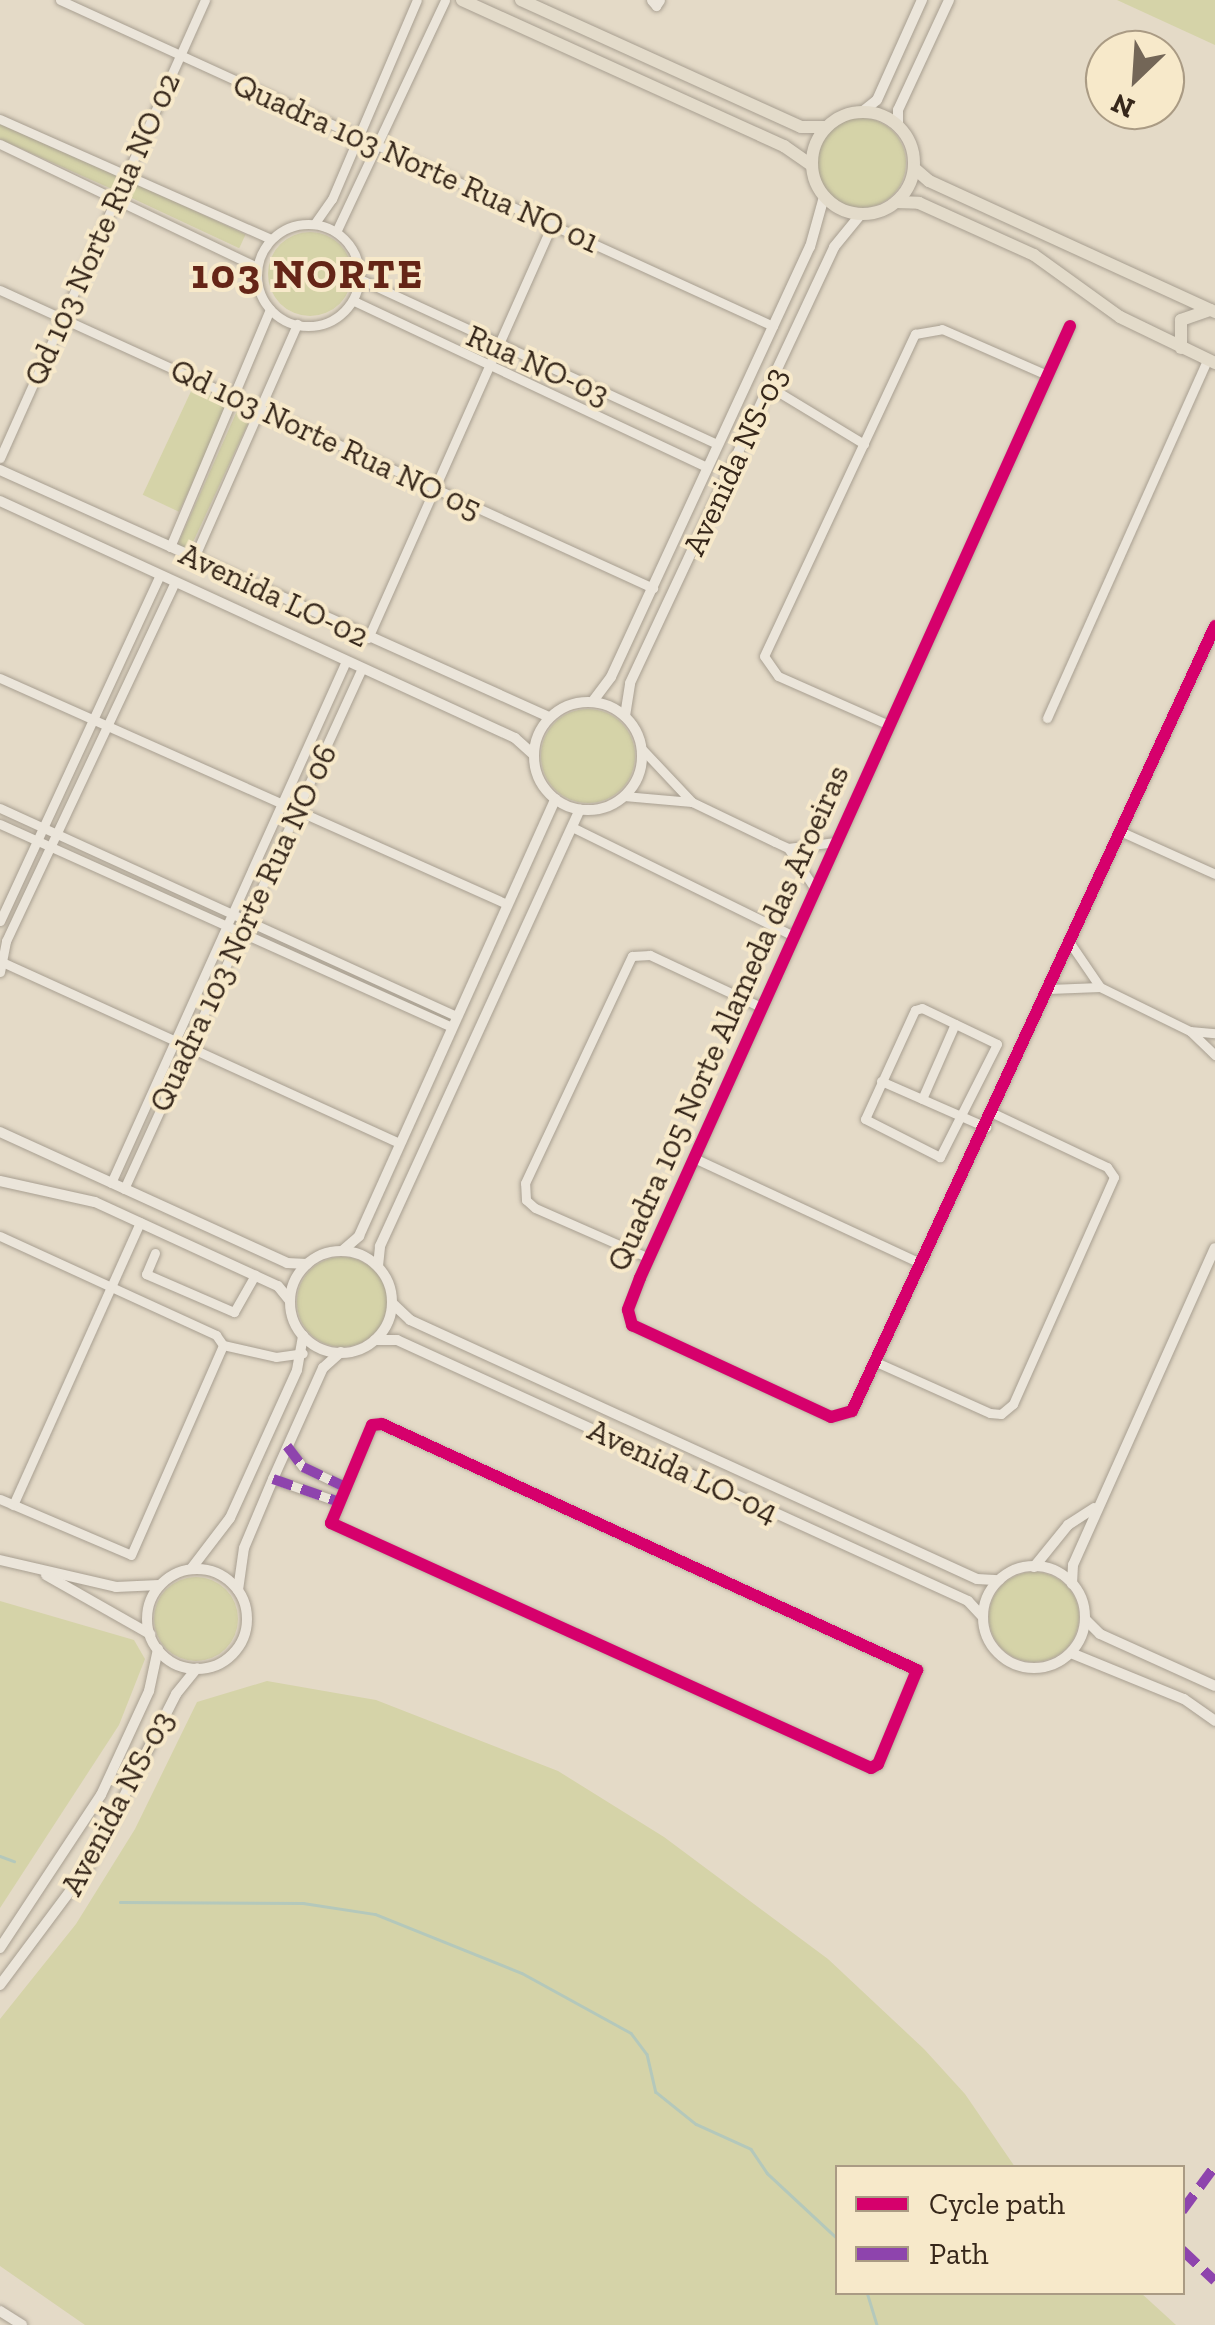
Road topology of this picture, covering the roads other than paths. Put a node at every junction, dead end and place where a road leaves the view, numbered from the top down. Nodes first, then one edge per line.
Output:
1 (60, 0) edge
2 (205, 0) edge
3 (417, 0) edge
4 (445, 0) edge
5 (462, 0) edge
6 (521, 0) edge
7 (651, 0) edge
8 (660, 0) edge
9 (922, 0) edge
10 (949, 0) edge
11 (179, 56) junction
12 (862, 112) junction
13 (0, 120) edge
14 (898, 125) junction
15 (826, 128) junction
16 (358, 136) junction
17 (0, 144) edge
18 (376, 145) junction
19 (811, 165) junction
20 (914, 168) junction
21 (127, 176) junction
22 (118, 197) junction
23 (824, 197) junction
24 (896, 202) junction
25 (861, 214) junction
26 (315, 223) junction
27 (552, 223) junction
28 (336, 232) junction
29 (271, 240) junction
30 (257, 266) junction
31 (362, 280) junction
32 (0, 290) edge
33 (354, 300) junction
34 (270, 309) junction
35 (1214, 311) edge
36 (64, 318) junction
37 (296, 324) junction
38 (772, 326) junction
39 (1070, 326) dead end
40 (499, 347) junction
41 (1181, 348) junction
42 (1213, 362) edge
43 (489, 367) junction
44 (1047, 375) junction
45 (770, 387) junction
46 (238, 397) junction
47 (262, 408) junction
48 (717, 444) junction
49 (864, 444) junction
50 (0, 458) edge
51 (707, 467) junction
52 (0, 470) edge
53 (430, 487) junction
54 (0, 501) edge
55 (170, 547) junction
56 (194, 558) junction
57 (160, 575) junction
58 (175, 582) junction
59 (653, 588) junction
60 (1215, 626) edge
61 (368, 638) junction
62 (346, 661) junction
63 (362, 668) junction
64 (0, 678) edge
65 (592, 702) junction
66 (625, 716) junction
67 (549, 717) junction
68 (1047, 718) dead end
69 (93, 720) junction
70 (890, 726) junction
71 (110, 727) junction
72 (642, 749) junction
73 (533, 754) junction
74 (624, 796) junction
75 (555, 799) junction
76 (692, 802) junction
77 (280, 807) junction
78 (0, 808) edge
79 (580, 810) junction
80 (295, 814) junction
81 (0, 824) edge
82 (572, 827) junction
83 (43, 828) junction
84 (1122, 832) junction
85 (56, 834) junction
86 (37, 840) junction
87 (836, 842) junction
88 (51, 847) junction
89 (788, 848) junction
90 (1215, 874) edge
91 (815, 889) junction
92 (507, 904) junction
93 (232, 914) junction
94 (245, 920) junction
95 (0, 922) edge
96 (226, 927) junction
97 (239, 933) junction
98 (794, 936) junction
99 (1070, 943) junction
100 (1, 966) edge
101 (1100, 988) junction
102 (1049, 989) junction
103 (761, 1007) junction
104 (453, 1021) junction
105 (956, 1024) junction
106 (1190, 1031) junction
107 (1215, 1033) edge
108 (173, 1040) junction
109 (187, 1046) junction
110 (1215, 1056) edge
111 (882, 1082) junction
112 (922, 1098) junction
113 (965, 1111) junction
114 (990, 1119) junction
115 (0, 1132) edge
116 (399, 1143) junction
117 (694, 1158) junction
118 (0, 1181) edge
119 (110, 1182) junction
120 (124, 1189) junction
121 (140, 1222) junction
122 (0, 1236) edge
123 (1215, 1248) edge
124 (342, 1251) junction
125 (155, 1253) dead end
126 (649, 1258) junction
127 (307, 1264) junction
128 (922, 1264) junction
129 (378, 1266) junction
130 (255, 1275) junction
131 (112, 1287) junction
132 (290, 1301) junction
133 (392, 1303) junction
134 (303, 1335) junction
135 (375, 1340) junction
136 (222, 1345) junction
137 (341, 1352) junction
138 (303, 1353) junction
139 (876, 1362) junction
140 (288, 1446) junction
141 (273, 1479) junction
142 (343, 1486) junction
143 (0, 1499) edge
144 (1101, 1500) junction
145 (336, 1501) junction
146 (12, 1505) junction
147 (0, 1560) edge
148 (1034, 1567) junction
149 (37, 1569) junction
150 (191, 1569) junction
151 (999, 1580) junction
152 (160, 1584) junction
153 (1072, 1584) junction
154 (238, 1591) junction
155 (983, 1618) junction
156 (1085, 1620) junction
157 (150, 1634) junction
158 (158, 1649) junction
159 (1070, 1653) junction
160 (197, 1668) junction
161 (1215, 1686) edge
162 (1215, 1721) edge
163 (0, 1948) edge
164 (0, 1985) edge
165 (0, 2311) edge
166 (22, 2325) edge

1 - 11 street, Quadra 103 Norte Rua NO 01
2 - 11 street, Qd 103 Norte Rua NO 02
3 - 16 street
4 - 18 street
5 - 19 main road
6 - 15 main road
7 - 8 street
9 - 12 street
10 - 14 street
11 - 16 street, Quadra 103 Norte Rua NO 01
11 - 21 street, Qd 103 Norte Rua NO 02
12 - 14 main road
12 - 15 main road
13 - 21 street
14 - 20 main road
15 - 19 main road
16 - 18 street, Quadra 103 Norte Rua NO 01
16 - 26 street
17 - 22 street
18 - 27 street, Quadra 103 Norte Rua NO 01
18 - 28 street
19 - 23 main road
20 - 24 main road
20 - 35 main road
21 - 22 street, Qd 103 Norte Rua NO 02
21 - 29 street
22 - 30 street
22 - 36 street, Qd 103 Norte Rua NO 02
23 - 25 main road
23 - 38 street, Avenida NS-03
24 - 25 main road
24 - 41 main road
25 - 45 street, Avenida NS-03
26 - 28 street
26 - 29 street
27 - 38 street, Quadra 103 Norte Rua NO 01
27 - 40 street
28 - 31 street
29 - 30 street
30 - 34 street
31 - 33 street
31 - 40 street, Rua NO-03
32 - 36 street, Qd 103 Norte Rua NO 05
33 - 37 street
33 - 43 street
34 - 37 street
34 - 46 street
35 - 41 main road
36 - 46 street, Qd 103 Norte Rua NO 05
36 - 50 street, Qd 103 Norte Rua NO 02
37 - 47 street
38 - 48 street, Avenida NS-03
39 - 44 street, Quadra 105 Norte Alameda das Aroeiras
40 - 43 street
40 - 48 street, Rua NO-03
41 - 42 main road
42 - 68 street
43 - 51 street
43 - 53 street
44 - 49 street
44 - 70 street, Quadra 105 Norte Alameda das Aroeiras
45 - 49 street
45 - 66 street, Avenida NS-03
46 - 47 street, Qd 103 Norte Rua NO 05
46 - 55 street
47 - 53 street, Qd 103 Norte Rua NO 05
47 - 56 street
48 - 51 street, Avenida NS-03
49 - 70 street
51 - 59 street, Avenida NS-03
52 - 55 street, Avenida LO-02
53 - 59 street, Qd 103 Norte Rua NO 05
53 - 61 street
54 - 57 street, Avenida LO-02
55 - 56 street, Avenida LO-02
56 - 61 street, Avenida LO-02
57 - 58 street, Avenida LO-02
57 - 69 street
58 - 62 street, Avenida LO-02
58 - 71 street
59 - 65 street, Avenida NS-03
60 - 84 street, Quadra 105 Norte Alameda das Aroeiras
61 - 67 street, Avenida LO-02
62 - 63 street, Avenida LO-02
62 - 77 street, Quadra 103 Norte Rua NO 06
63 - 73 street, Avenida LO-02
63 - 80 street, Quadra 103 Norte Rua NO 06
64 - 69 street
65 - 66 street
65 - 67 street
66 - 72 street
67 - 73 street
69 - 71 street
69 - 83 street
70 - 87 street, Quadra 105 Norte Alameda das Aroeiras
71 - 77 street
71 - 85 street
72 - 74 street
72 - 76 street
73 - 75 street
74 - 76 street
74 - 79 street
75 - 79 street
75 - 92 street
76 - 89 street
77 - 80 street
77 - 93 street, Quadra 103 Norte Rua NO 06
78 - 83 street
79 - 82 street
80 - 92 street
80 - 94 street, Quadra 103 Norte Rua NO 06
81 - 86 street
82 - 98 street
82 - 129 street
83 - 85 street
83 - 86 street
84 - 90 street
84 - 99 street, Quadra 105 Norte Alameda das Aroeiras
85 - 88 street
85 - 93 street
86 - 88 street
86 - 95 street
87 - 89 street
87 - 91 street, Quadra 105 Norte Alameda das Aroeiras
88 - 96 street
88 - 100 street
89 - 91 street
91 - 98 street, Quadra 105 Norte Alameda das Aroeiras
92 - 104 street
93 - 94 street
93 - 96 street, Quadra 103 Norte Rua NO 06
94 - 97 street, Quadra 103 Norte Rua NO 06
94 - 104 street
96 - 97 street
96 - 108 street, Quadra 103 Norte Rua NO 06
97 - 104 street
97 - 109 street, Quadra 103 Norte Rua NO 06
98 - 103 street, Quadra 105 Norte Alameda das Aroeiras
99 - 101 street
99 - 102 street, Quadra 105 Norte Alameda das Aroeiras
100 - 108 street
101 - 102 street
101 - 106 street
102 - 114 street, Quadra 105 Norte Alameda das Aroeiras
103 - 117 street, Quadra 105 Norte Alameda das Aroeiras
103 - 126 street
104 - 116 street
105 - 111 street
105 - 112 street
105 - 113 street
106 - 107 street
106 - 110 street
108 - 109 street
108 - 119 street, Quadra 103 Norte Rua NO 06
109 - 116 street
109 - 120 street, Quadra 103 Norte Rua NO 06
111 - 112 street
111 - 113 street
112 - 113 street
113 - 114 street
114 - 128 street, Quadra 105 Norte Alameda das Aroeiras
114 - 139 street
115 - 119 street
116 - 124 street
117 - 126 street, Quadra 105 Norte Alameda das Aroeiras
117 - 128 street
118 - 121 street
119 - 120 street
120 - 127 street
121 - 130 street
121 - 131 street
122 - 131 street
123 - 144 street
124 - 127 street
124 - 129 street
125 - 130 street
126 - 139 street, Quadra 105 Norte Alameda das Aroeiras
127 - 132 street
128 - 139 street, Quadra 105 Norte Alameda das Aroeiras
129 - 133 street
130 - 132 street
131 - 136 street
131 - 146 street
132 - 134 street
133 - 135 street
133 - 151 street, Avenida LO-04
134 - 137 street
134 - 138 street
135 - 137 street
135 - 155 street, Avenida LO-04
136 - 138 street
136 - 146 street
137 - 140 street, Avenida NS-03
138 - 150 street
140 - 141 street, Avenida NS-03
140 - 142 street
141 - 145 street
141 - 154 street, Avenida NS-03
142 - 145 street
142 - 145 street
143 - 146 street
144 - 148 street
144 - 153 street
147 - 149 street
148 - 151 street
148 - 153 street
149 - 152 street
149 - 157 street
150 - 152 street
150 - 154 street
151 - 155 street
152 - 157 street
153 - 156 street
154 - 160 street, Avenida NS-03
155 - 159 street
156 - 159 street
156 - 161 street
157 - 158 street
158 - 160 street
158 - 163 street, Avenida NS-03
159 - 162 street
160 - 164 street, Avenida NS-03
165 - 166 street

